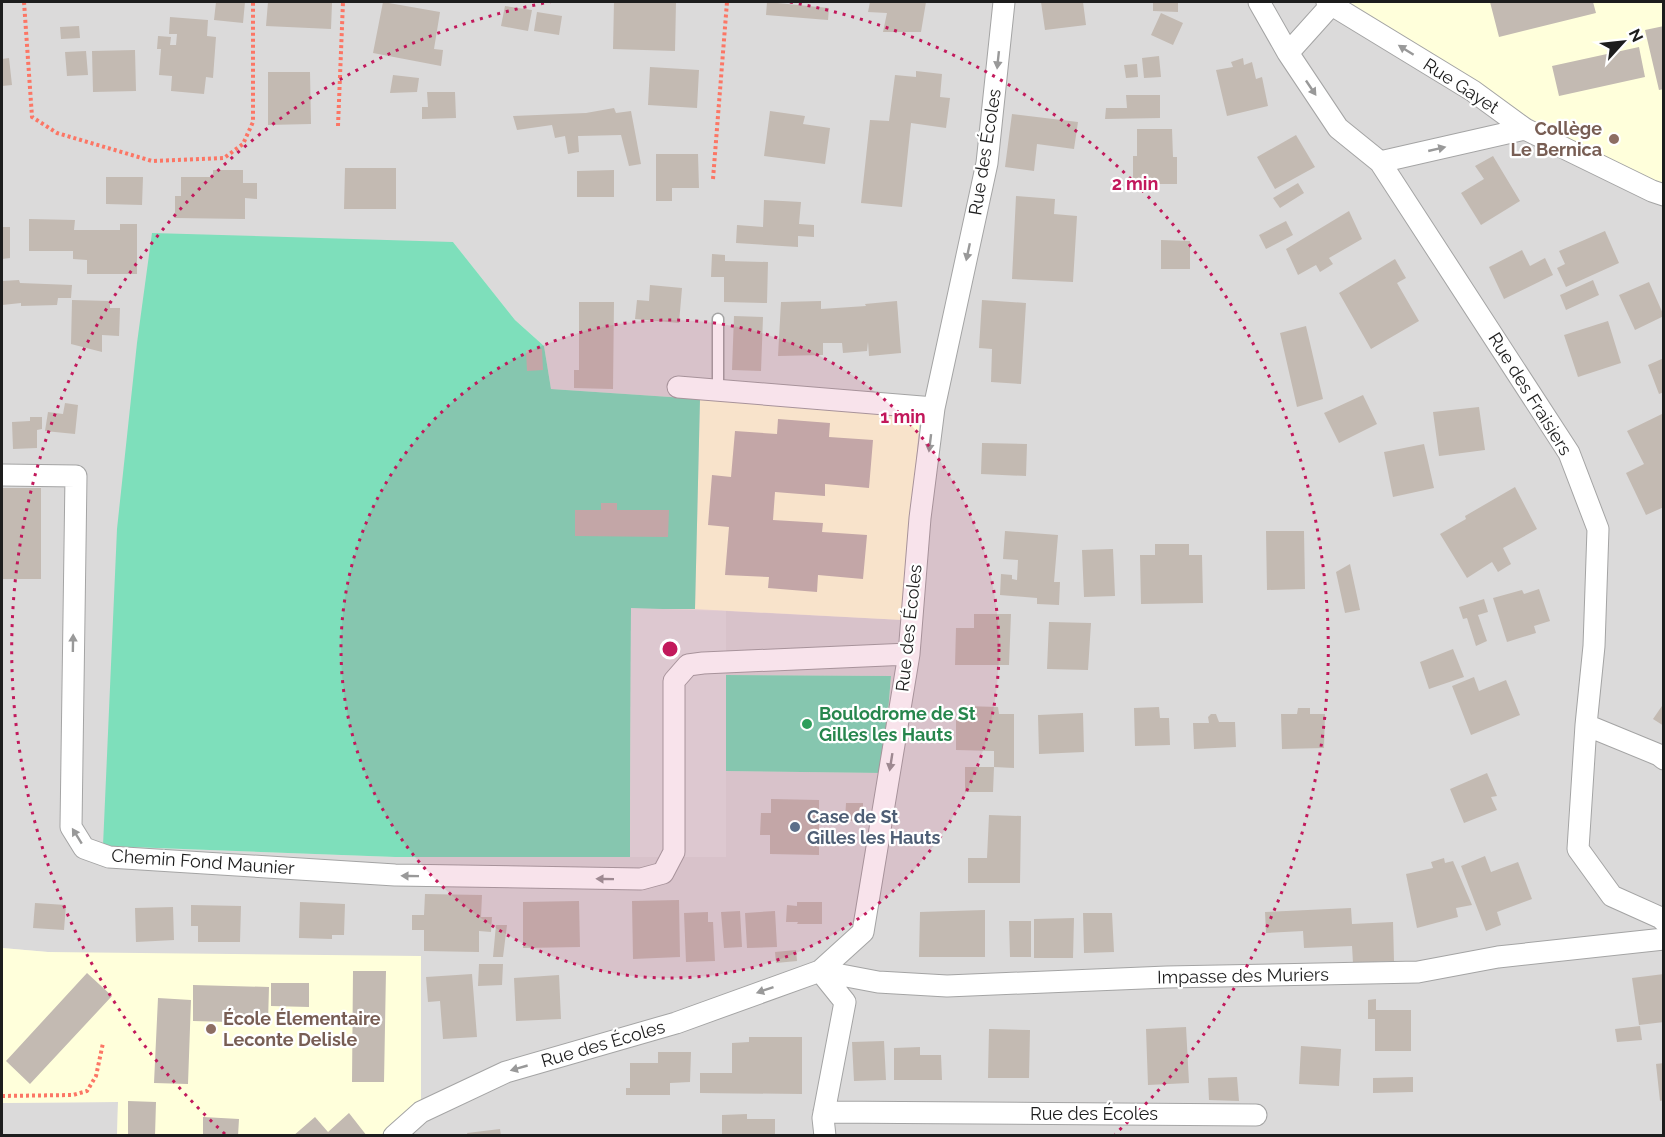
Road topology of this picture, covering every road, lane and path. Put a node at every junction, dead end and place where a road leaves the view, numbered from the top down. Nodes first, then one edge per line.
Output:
1 (24, 2) edge
2 (253, 2) edge
3 (343, 2) edge
4 (727, 2) edge
5 (1005, 2) edge
6 (1259, 2) edge
7 (1331, 2) edge
8 (1288, 53) junction
9 (338, 126) dead end
10 (1525, 129) junction
11 (1380, 162) junction
12 (713, 179) dead end
13 (1664, 195) edge
14 (718, 319) dead end
15 (678, 387) dead end
16 (718, 391) junction
17 (934, 408) junction
18 (2, 475) edge
19 (909, 654) junction
20 (1586, 725) junction
21 (1664, 759) edge
22 (1663, 923) edge
23 (820, 971) junction
24 (103, 1043) dead end
25 (2, 1096) edge
26 (824, 1112) junction
27 (1256, 1115) dead end
28 (394, 1136) edge
29 (825, 1136) edge

1 - 2 path
3 - 9 path
4 - 12 path
5 -> 17 street, Rue des Écoles
6 - 8 street, Rue des Fraisiers
7 - 8 street
10 -> 7 street, Rue Gayet
8 -> 11 street, Rue des Fraisiers
11 -> 10 street
10 - 13 street, Rue Gayet
11 - 20 street, Rue des Fraisiers
14 - 16 lane
15 - 16 street
16 - 17 street
17 -> 19 street, Rue des Écoles
19 -> 18 street, Chemin Fond Maunier
19 -> 23 street, Rue des Écoles
20 - 21 street
20 - 22 street, Rue des Fraisiers
22 - 23 street, Impasse des Muriers
23 - 26 street
23 -> 28 street, Rue des Écoles
24 - 25 path
26 - 27 street, Rue des Écoles
26 - 29 street

